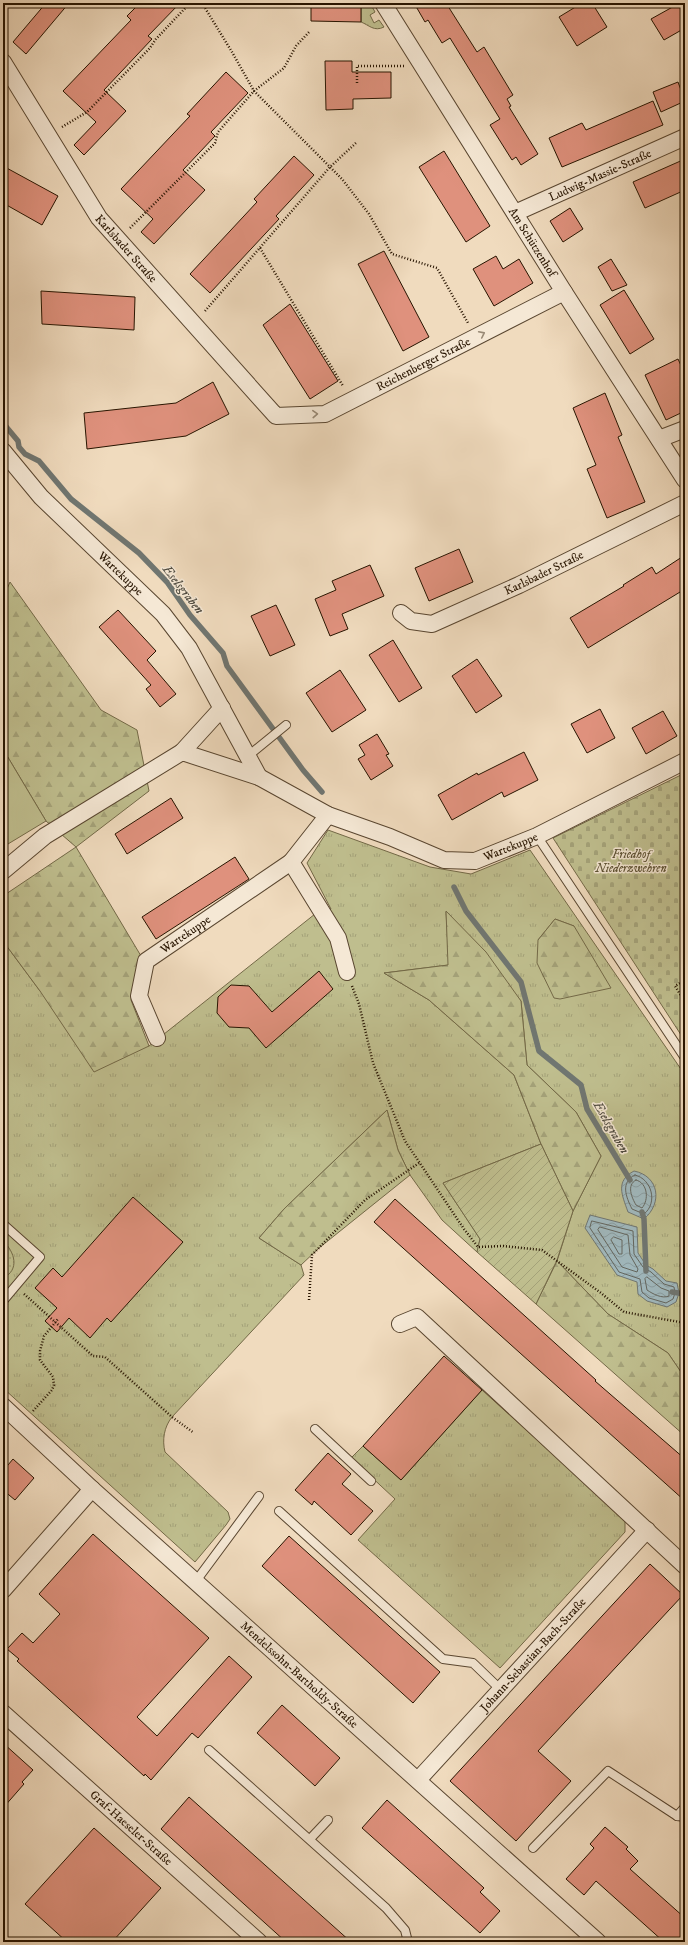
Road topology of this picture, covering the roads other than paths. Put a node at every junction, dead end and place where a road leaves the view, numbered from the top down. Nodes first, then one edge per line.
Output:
1 (383, 3) edge
2 (3, 62) edge
3 (685, 137) edge
4 (516, 213) junction
5 (564, 292) junction
6 (276, 416) joint
7 (685, 428) edge
8 (659, 440) junction
9 (3, 451) edge
10 (685, 480) edge
11 (685, 503) edge
12 (401, 613) dead end
13 (222, 708) junction
14 (286, 725) dead end
15 (182, 752) junction
16 (248, 756) junction
17 (685, 761) edge
18 (260, 777) junction
19 (328, 815) junction
20 (537, 836) junction
21 (291, 862) junction
22 (3, 871) edge
23 (347, 972) road end
24 (157, 1038) dead end
25 (685, 1058) edge
26 (3, 1224) edge
27 (3, 1300) edge
28 (400, 1324) dead end
29 (3, 1406) edge
30 (315, 1429) dead end
31 (371, 1481) dead end
32 (92, 1489) junction
33 (259, 1496) dead end
34 (279, 1511) dead end
35 (647, 1530) junction
36 (685, 1566) edge
37 (196, 1581) junction
38 (3, 1590) edge
39 (500, 1689) junction
40 (3, 1714) edge
41 (209, 1750) dead end
42 (418, 1780) junction
43 (685, 1807) edge
44 (681, 1816) edge
45 (328, 1820) dead end
46 (310, 1839) junction
47 (533, 1848) dead end
48 (259, 1942) edge
49 (408, 1942) edge
50 (598, 1942) edge

1 - 4 street, Am Schützenhof
2 - 6 street, Karlsbader Straße
3 - 4 street, Ludwig-Massie-Straße
4 - 5 street, Am Schützenhof
6 -> 5 street, Reichenberger Straße
5 - 8 street, Am Schützenhof
7 - 8 street
8 - 10 street, Am Schützenhof
9 - 13 street, Wartekuppe
11 - 12 street, Karlsbader Straße
13 - 15 street
13 - 16 street, Wartekuppe
14 - 16 lane
15 - 18 street, Wartekuppe
15 - 22 street
16 - 18 street, Wartekuppe
17 - 20 street, Wartekuppe
18 - 19 street, Wartekuppe
19 - 20 street, Wartekuppe
19 - 21 street, Wartekuppe
20 - 25 lane
21 - 23 street
21 - 24 street, Wartekuppe
26 - 27 lane
28 - 35 street
29 - 32 street, Mendelssohn-Bartholdy-Straße
30 - 31 lane
32 - 37 street, Mendelssohn-Bartholdy-Straße
32 - 38 street
33 - 37 lane
34 - 39 lane
35 - 36 street
35 - 39 street, Johann-Sebastian-Bach-Straße
37 - 42 street, Mendelssohn-Bartholdy-Straße
39 - 42 street, Johann-Sebastian-Bach-Straße
40 - 48 street, Graf-Haeseler-Straße
41 - 46 lane
42 - 50 street, Mendelssohn-Bartholdy-Straße
43 - 44 lane
44 - 47 lane
45 - 46 lane
46 - 49 lane

